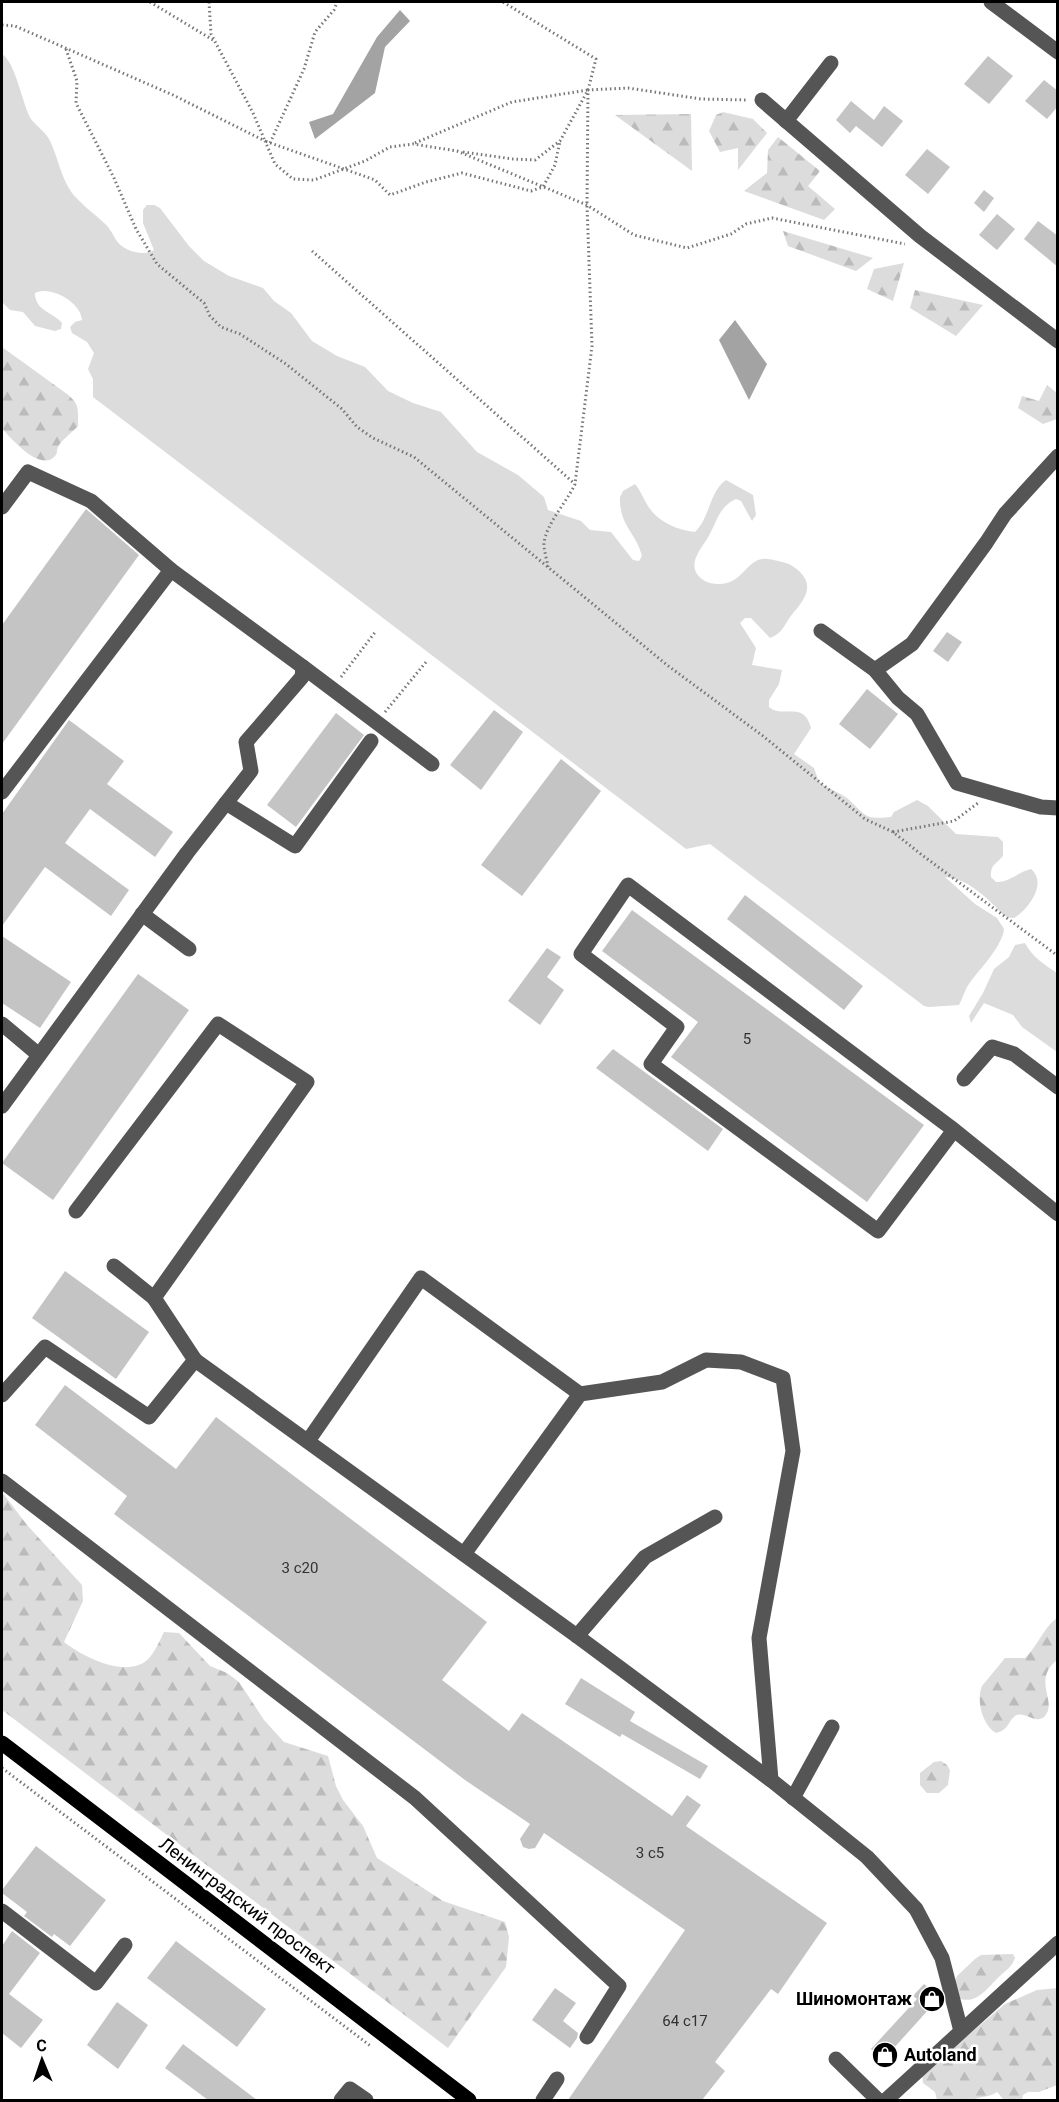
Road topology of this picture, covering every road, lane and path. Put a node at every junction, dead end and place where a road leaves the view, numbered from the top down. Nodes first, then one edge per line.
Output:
1 (150, 2) edge
2 (209, 2) edge
3 (337, 2) edge
4 (503, 2) edge
5 (992, 2) edge
6 (2, 25) edge
7 (214, 40) junction
8 (66, 49) junction
9 (1058, 52) edge
10 (831, 63) dead end
11 (588, 90) junction
12 (762, 100) joint
13 (786, 121) junction
14 (560, 141) junction
15 (268, 142) junction
16 (413, 144) junction
17 (457, 151) junction
18 (345, 168) junction
19 (543, 187) junction
20 (587, 205) junction
21 (906, 244) dead end
22 (312, 251) dead end
23 (1058, 341) edge
24 (1058, 456) edge
25 (574, 484) junction
26 (2, 507) edge
27 (548, 568) junction
28 (171, 570) junction
29 (376, 631) dead end
30 (821, 631) dead end
31 (426, 662) dead end
32 (303, 667) junction
33 (875, 670) junction
34 (331, 688) junction
35 (377, 723) junction
36 (371, 741) dead end
37 (432, 764) dead end
38 (2, 792) edge
39 (991, 793) junction
40 (226, 803) junction
41 (1058, 808) edge
42 (893, 832) junction
43 (142, 914) junction
44 (189, 949) dead end
45 (1058, 956) edge
46 (2, 1024) edge
47 (39, 1055) junction
48 (964, 1079) dead end
49 (1058, 1087) edge
50 (2, 1106) edge
51 (954, 1130) junction
52 (76, 1211) dead end
53 (1058, 1214) edge
54 (114, 1266) dead end
55 (154, 1298) junction
56 (195, 1360) junction
57 (580, 1394) junction
58 (2, 1395) edge
59 (308, 1441) junction
60 (2, 1481) edge
61 (715, 1517) dead end
62 (464, 1554) junction
63 (577, 1636) junction
64 (832, 1727) dead end
65 (2, 1743) edge
66 (2, 1768) edge
67 (771, 1780) junction
68 (793, 1798) junction
69 (2, 1911) edge
70 (1058, 1943) edge
71 (125, 1945) dead end
72 (961, 2031) junction
73 (587, 2037) dead end
74 (377, 2051) dead end
75 (836, 2059) dead end
76 (557, 2079) dead end
77 (341, 2100) edge
78 (366, 2100) edge
79 (469, 2100) edge
80 (543, 2100) edge
81 (878, 2100) edge
82 (886, 2100) edge

1 - 7 path
2 - 7 path
3 - 15 path
4 - 11 path
5 - 9 street
6 - 8 path
7 - 15 path
8 - 15 path
8 - 27 path
10 - 13 street
11 - 12 path
11 - 14 path
11 - 16 path
11 - 20 path
12 - 13 street
13 - 23 street
14 - 17 path
14 - 19 path
15 - 18 path
15 - 18 path
16 - 17 path
16 - 18 path
17 - 19 path
18 - 19 path
19 - 20 path
20 - 21 path
20 - 25 path
22 - 25 path
24 - 33 street
25 - 27 path
26 - 28 street
27 - 42 path
28 - 32 street
28 - 38 street
29 - 34 path
30 - 33 street
31 - 35 path
32 - 34 street
32 - 40 street
33 - 39 street
34 - 35 street
35 - 37 street
36 - 40 street
39 - 41 street
39 - 42 path
40 - 43 street
42 - 45 path
43 - 44 street
43 - 47 street
46 - 47 street
47 - 50 street
48 - 49 street
51 - 51 street
51 - 53 street
52 - 55 street
54 - 55 street
55 - 56 street
56 - 58 street
56 - 59 street
57 - 59 street
57 - 62 street
57 - 67 street
59 - 62 street
60 - 73 street
61 - 63 street
62 - 63 street
63 - 67 street
64 - 68 street
65 - 79 main road, Ленинградский проспект
66 - 74 path
67 - 68 street
68 - 72 street
69 - 71 street
70 - 72 street
72 - 82 street
75 - 81 street
76 - 80 street
77 - 78 street

